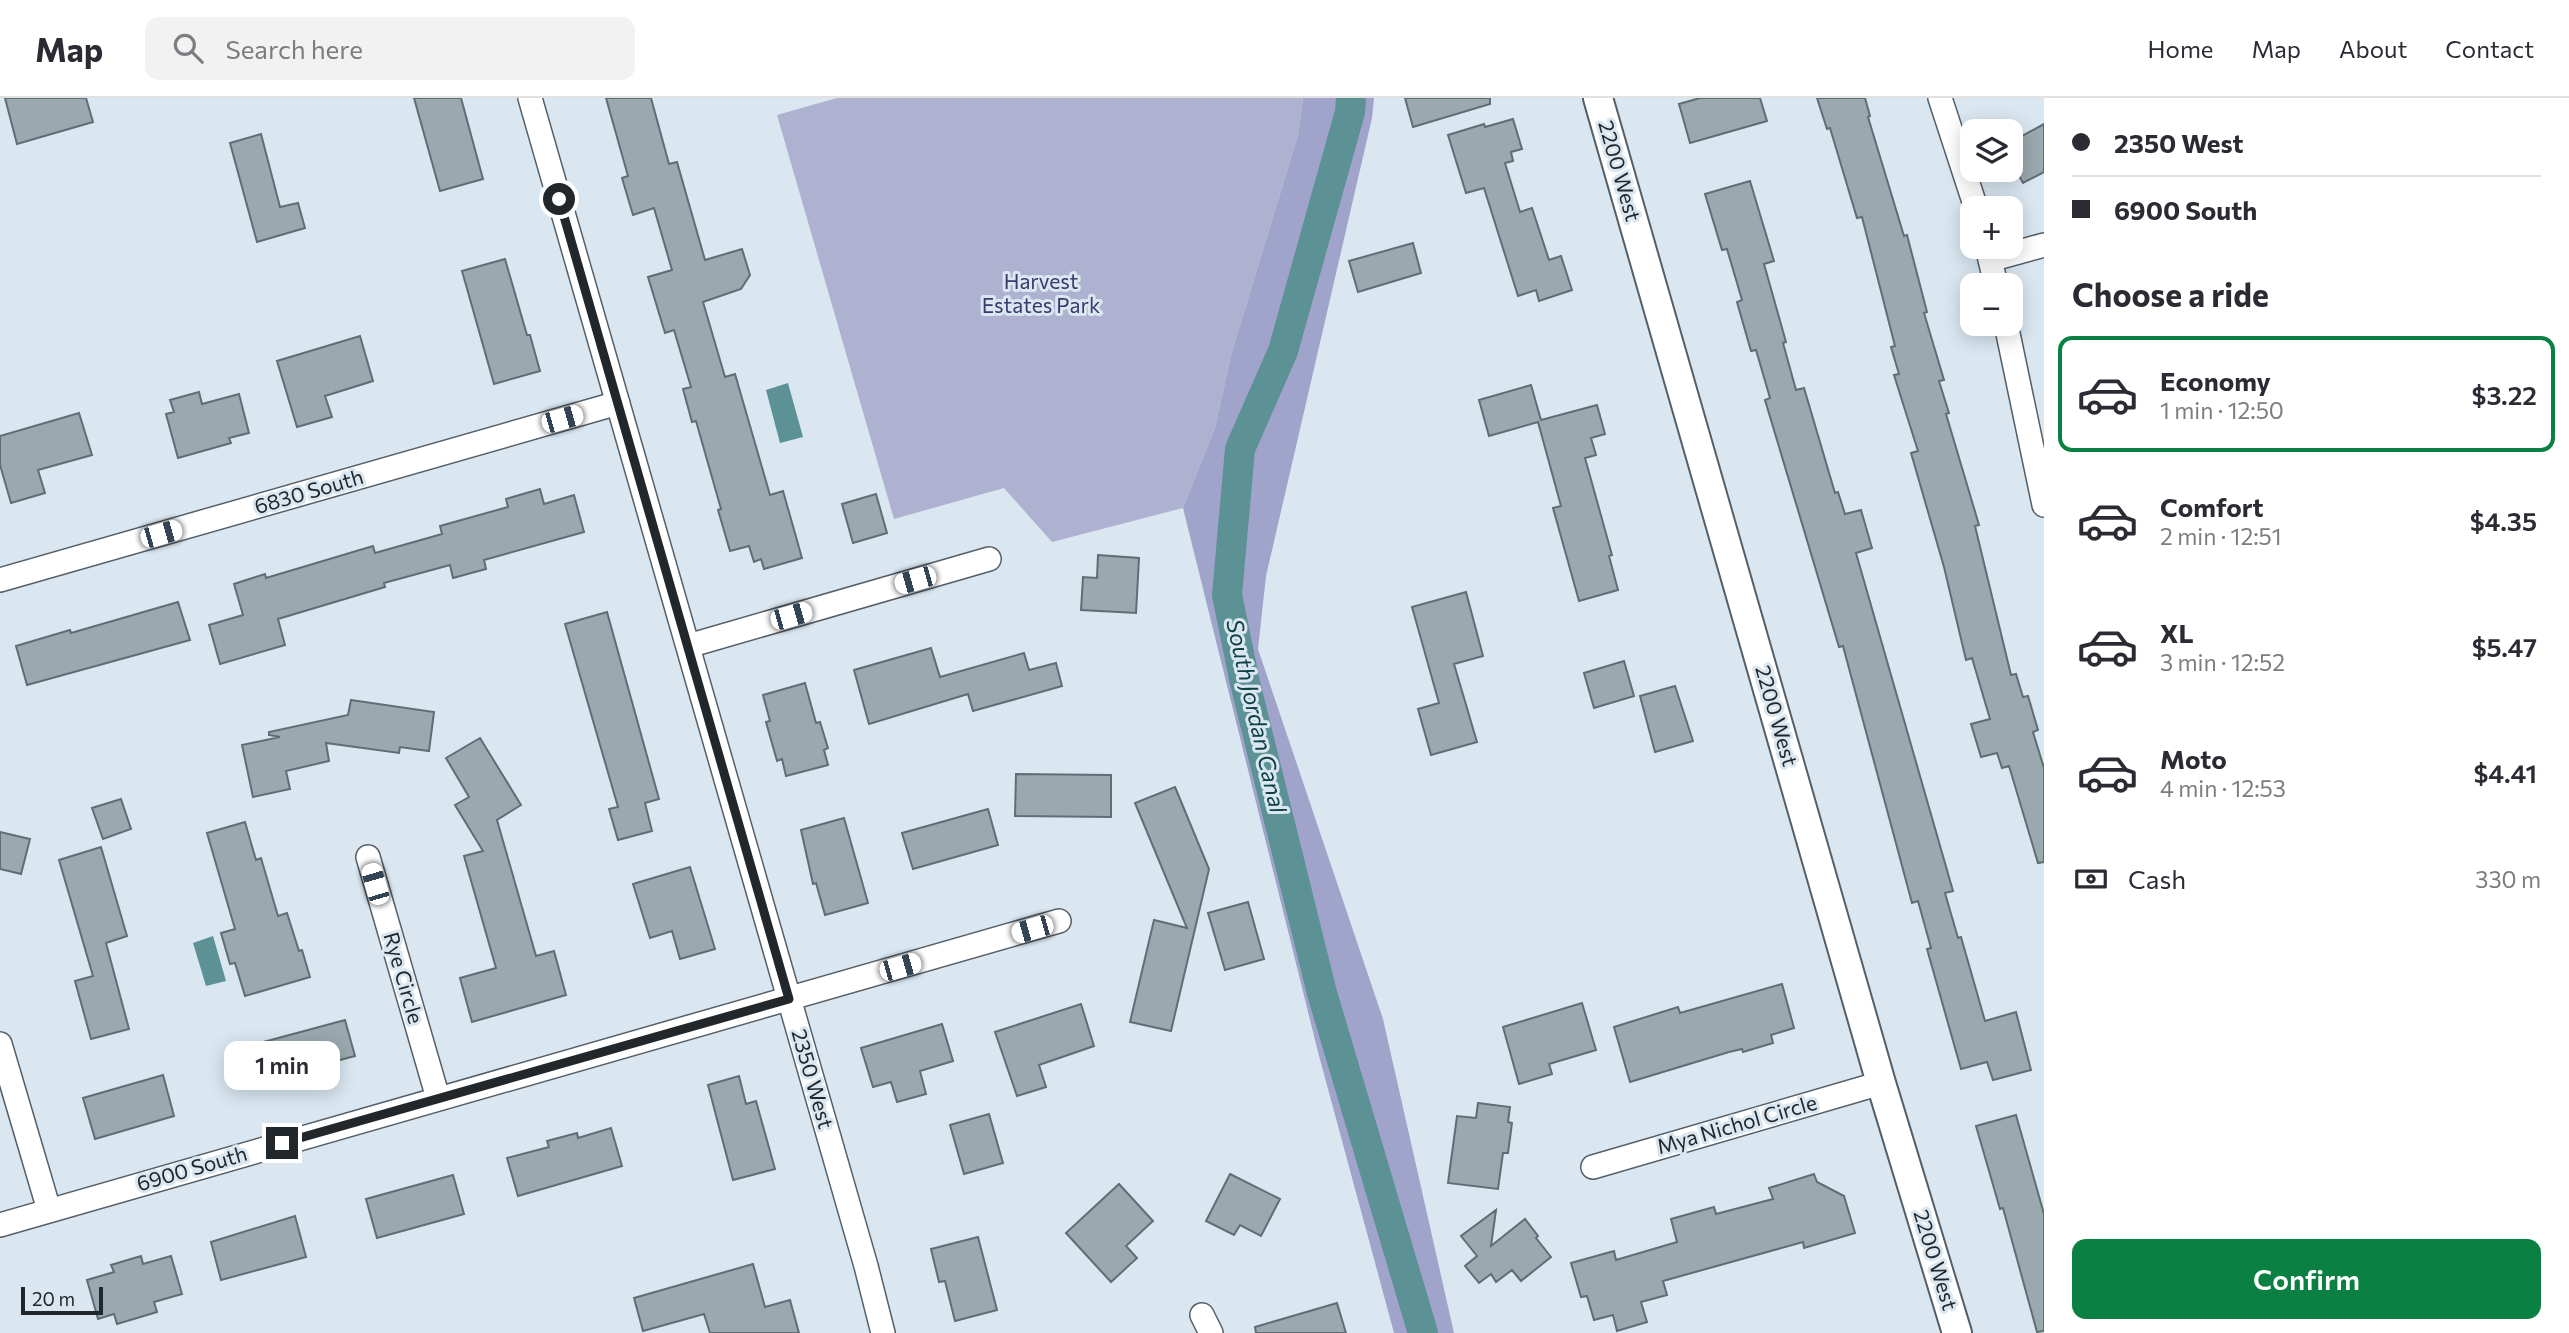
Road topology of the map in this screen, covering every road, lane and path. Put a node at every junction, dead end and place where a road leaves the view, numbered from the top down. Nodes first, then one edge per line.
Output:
1 (530, 98) edge
2 (1598, 98) edge
3 (1940, 98) edge
4 (1972, 196) edge
5 (2044, 245) edge
6 (2023, 248) edge
7 (2009, 336) edge
8 (618, 403) junction
9 (2044, 505) edge
10 (989, 559) dead end
11 (0, 580) edge
12 (688, 646) junction
13 (368, 857) dead end
14 (1059, 921) dead end
15 (789, 999) junction
16 (0, 1044) edge
17 (1881, 1083) junction
18 (438, 1098) junction
19 (1592, 1167) dead end
20 (49, 1210) junction
21 (0, 1225) edge
22 (883, 1333) edge
23 (1957, 1333) edge

1 - 8 street, 2350 West
2 - 17 street, 2200 West
3 - 4 street
5 - 6 street
7 - 9 street
8 - 11 street, 6830 South
8 - 12 street, 2350 West
10 - 12 street
12 - 15 street, 2350 West
13 - 18 street, Rye Circle
14 - 15 street, 6900 South
15 - 18 street, 6900 South
15 - 22 street, 2350 West
16 - 20 street
17 - 19 street, Mya Nichol Circle
17 - 23 street, 2200 West
18 - 20 street, 6900 South
20 - 21 street, 6900 South

